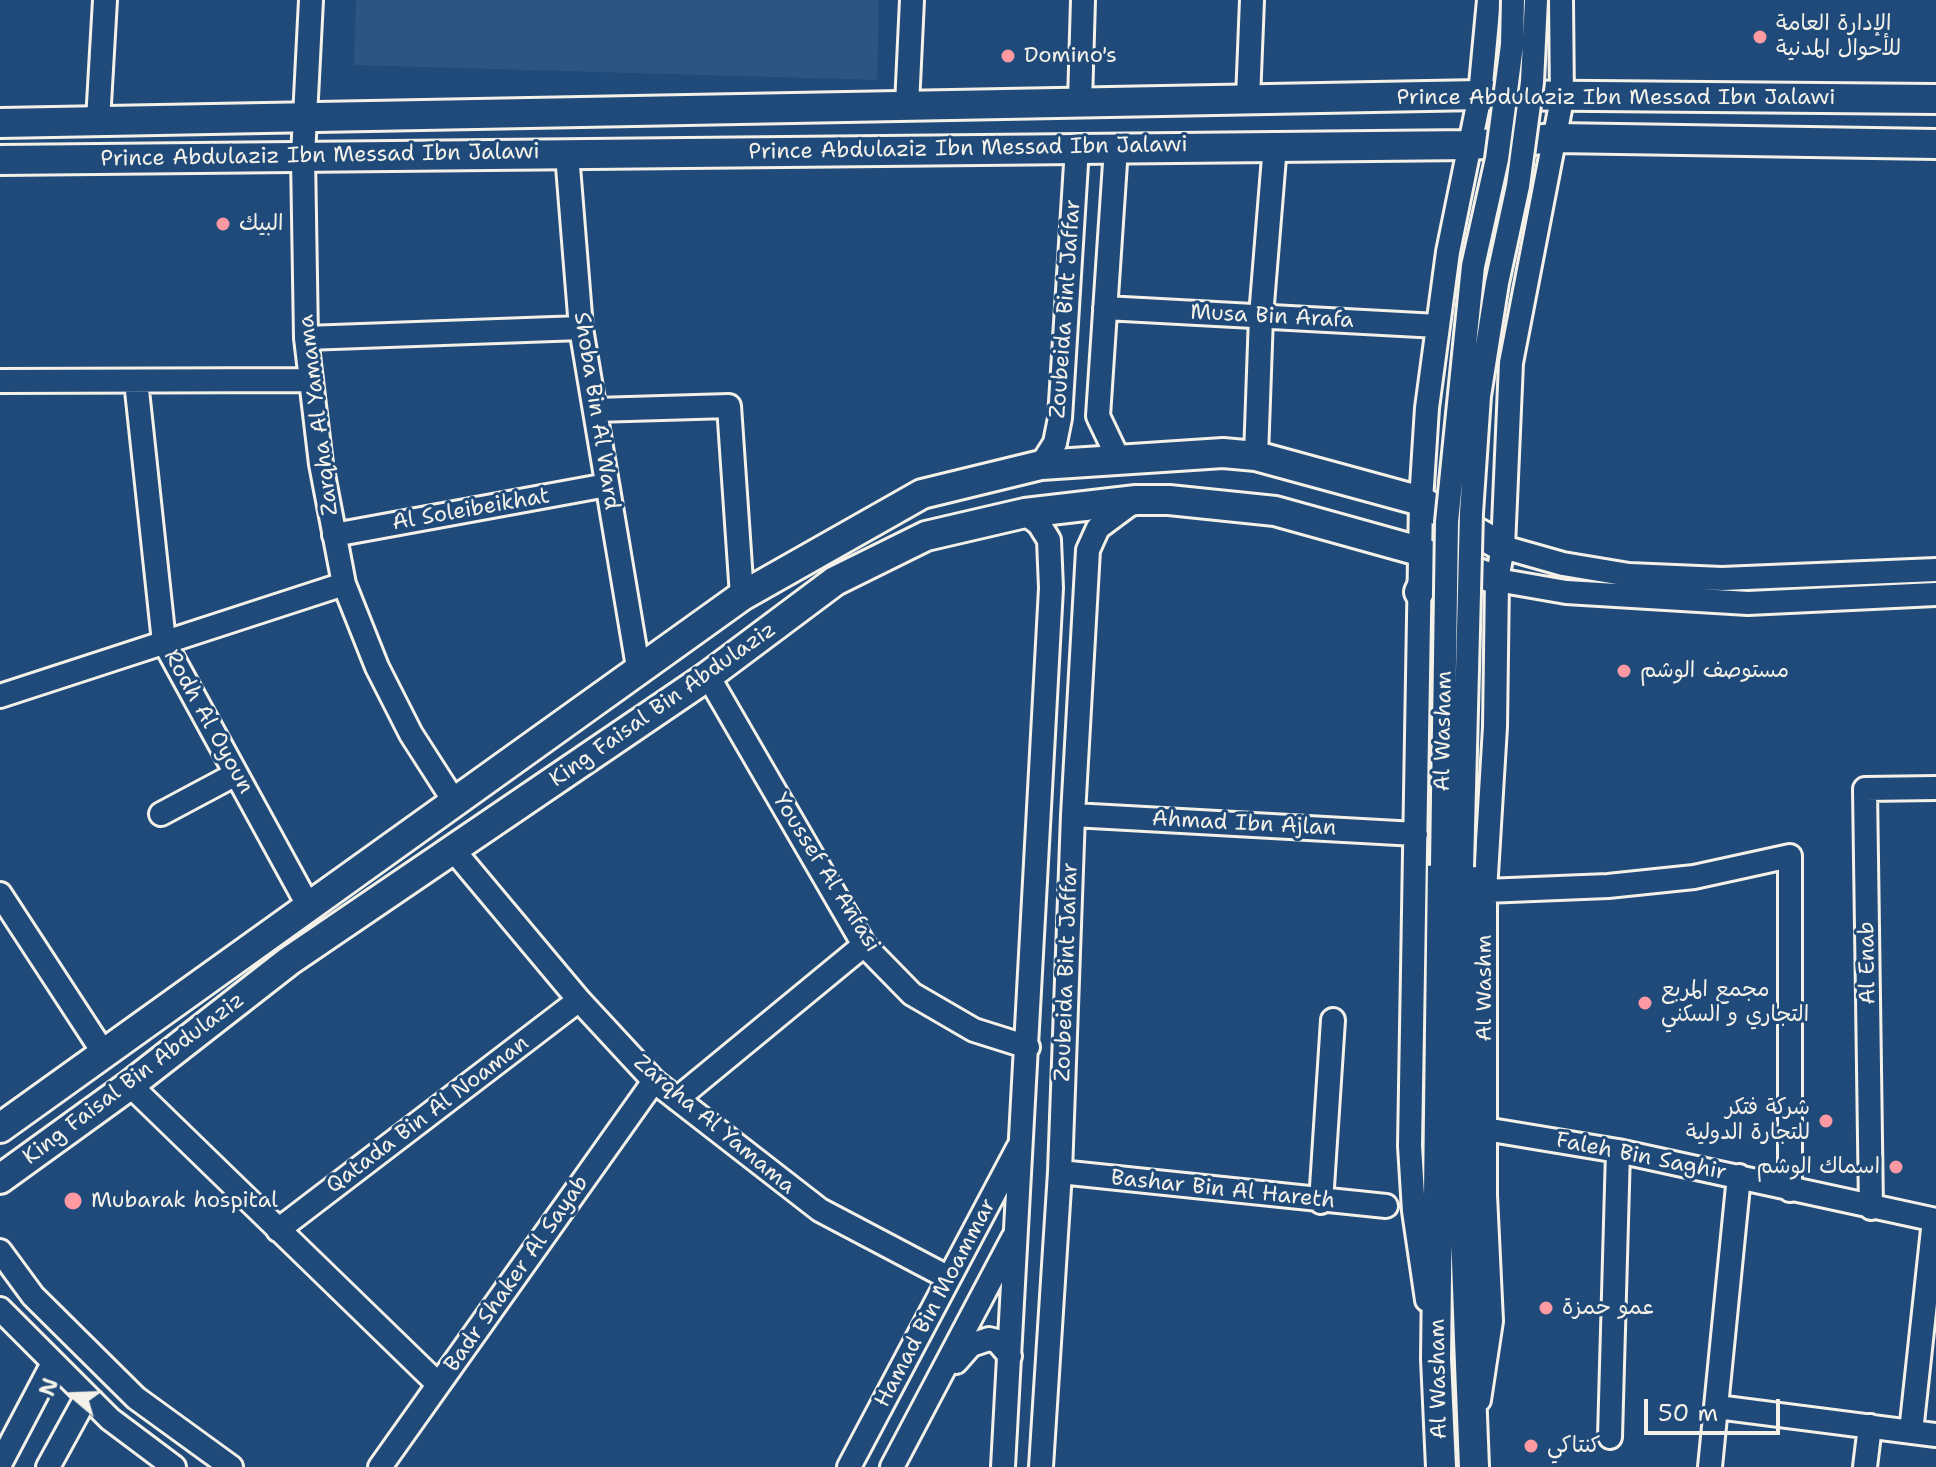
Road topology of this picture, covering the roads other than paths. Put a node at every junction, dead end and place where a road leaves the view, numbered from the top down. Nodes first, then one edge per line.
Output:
1 (105, 0) edge
2 (311, 0) edge
3 (912, 0) edge
4 (1083, 0) edge
5 (1252, 0) edge
6 (1489, 0) edge
7 (1513, 0) edge
8 (1536, 0) edge
9 (1561, 0) edge
10 (1480, 95) junction
11 (1248, 99) junction
12 (1562, 99) junction
13 (1936, 99) edge
14 (1080, 102) junction
15 (907, 105) junction
16 (305, 117) junction
17 (98, 121) junction
18 (0, 123) edge
19 (1556, 138) junction
20 (1936, 144) edge
21 (1275, 145) junction
22 (1471, 145) junction
23 (1077, 148) junction
24 (1116, 148) junction
25 (567, 154) junction
26 (303, 156) junction
27 (0, 160) edge
28 (1105, 308) junction
29 (1261, 316) junction
30 (1438, 326) junction
31 (581, 328) junction
32 (306, 338) junction
33 (311, 380) junction
34 (0, 381) edge
35 (136, 381) junction
36 (1061, 393) junction
37 (1100, 393) junction
38 (595, 410) junction
39 (1256, 456) junction
40 (1118, 458) junction
41 (1041, 465) junction
42 (1506, 477) junction
43 (607, 485) junction
44 (1423, 493) junction
45 (1136, 500) junction
46 (1025, 513) junction
47 (334, 535) junction
48 (1503, 547) junction
49 (1436, 553) junction
50 (1936, 570) edge
51 (1497, 580) junction
52 (1086, 582) junction
53 (344, 584) junction
54 (1051, 588) junction
55 (1419, 592) joint
56 (1936, 594) edge
57 (742, 596) junction
58 (164, 642) junction
59 (638, 667) junction
60 (708, 676) junction
61 (0, 696) edge
62 (1416, 724) junction
63 (1495, 727) junction
64 (236, 774) junction
65 (1936, 788) edge
66 (454, 801) junction
67 (161, 814) dead end
68 (1073, 815) junction
69 (1416, 834) junction
70 (455, 852) junction
71 (1452, 867) junction
72 (1485, 891) junction
73 (0, 894) edge
74 (309, 907) junction
75 (864, 945) junction
76 (579, 1000) junction
77 (1333, 1020) dead end
78 (1028, 1047) junction
79 (105, 1055) junction
80 (654, 1081) junction
81 (130, 1085) junction
82 (677, 1099) junction
83 (0, 1128) edge
84 (1485, 1129) junction
85 (1022, 1140) junction
86 (1618, 1151) junction
87 (1060, 1172) junction
88 (1739, 1176) junction
89 (0, 1179) edge
90 (1790, 1190) junction
91 (1321, 1202) junction
92 (1386, 1206) dead end
93 (1871, 1208) junction
94 (1935, 1220) edge
95 (278, 1230) junction
96 (1017, 1231) junction
97 (3, 1259) edge
98 (949, 1278) junction
99 (0, 1309) edge
100 (1436, 1359) junction
101 (1009, 1362) junction
102 (53, 1363) junction
103 (1047, 1365) junction
104 (438, 1384) junction
105 (936, 1384) junction
106 (87, 1396) junction
107 (1717, 1407) junction
108 (1870, 1426) junction
109 (1472, 1428) junction
110 (1911, 1432) junction
111 (1936, 1435) edge
112 (1610, 1437) dead end
113 (1004, 1462) edge
114 (1041, 1462) edge
115 (0, 1464) edge
116 (48, 1467) edge
117 (174, 1467) edge
118 (231, 1467) edge
119 (380, 1467) edge
120 (849, 1467) edge
121 (892, 1467) edge
122 (1441, 1467) edge
123 (1474, 1467) edge
124 (1710, 1467) edge
125 (1865, 1467) edge

1 - 17 street
2 - 16 street, Zarqha Al Yamama
3 - 15 street
4 - 14 street
5 - 11 street
6 - 10 street
7 - 71 street, Al Washam, bridge
8 - 71 street, Al Washam, bridge
9 - 12 street
10 - 11 main road, Prince Abdulaziz Ibn Messad Ibn Jalawi
10 - 12 main road, Prince Abdulaziz Ibn Messad Ibn Jalawi
10 - 22 street
11 - 14 main road, Prince Abdulaziz Ibn Messad Ibn Jalawi
12 - 13 main road, Prince Abdulaziz Ibn Messad Ibn Jalawi
12 - 19 street
14 - 15 main road, Prince Abdulaziz Ibn Messad Ibn Jalawi
15 - 16 main road, Prince Abdulaziz Ibn Messad Ibn Jalawi
16 - 17 main road, Prince Abdulaziz Ibn Messad Ibn Jalawi
16 - 26 street, Zarqha Al Yamama
17 - 18 main road, Prince Abdulaziz Ibn Messad Ibn Jalawi
19 - 20 main road, Prince Abdulaziz Ibn Messad Ibn Jalawi
19 - 22 main road, Prince Abdulaziz Ibn Messad Ibn Jalawi
19 - 42 street
21 - 22 main road, Prince Abdulaziz Ibn Messad Ibn Jalawi
21 - 24 main road, Prince Abdulaziz Ibn Messad Ibn Jalawi
21 - 29 street
22 - 30 street
23 - 24 main road, Prince Abdulaziz Ibn Messad Ibn Jalawi
23 - 25 main road, Prince Abdulaziz Ibn Messad Ibn Jalawi
23 - 36 street, Zoubeida Bint Jaffar
24 - 28 street, Zoubeida Bint Jaffar
25 - 26 main road, Prince Abdulaziz Ibn Messad Ibn Jalawi
25 - 31 street, Shoba Bin Al Ward
26 - 27 main road, Prince Abdulaziz Ibn Messad Ibn Jalawi
26 - 32 street, Zarqha Al Yamama
28 - 29 street, Musa Bin Arafa
28 - 37 street, Zoubeida Bint Jaffar
29 - 30 street, Musa Bin Arafa
29 - 39 street
30 - 44 street
31 - 32 street
31 - 38 street, Shoba Bin Al Ward
32 - 33 street, Zarqha Al Yamama
33 - 35 street
33 - 47 street, Zarqha Al Yamama
34 - 35 street
35 - 58 street, Rodh Al Oyoun
36 - 37 street
36 - 41 street, Zoubeida Bint Jaffar
37 - 40 street, Zoubeida Bint Jaffar
38 - 43 street, Shoba Bin Al Ward
38 - 57 street
39 - 40 main road, King Faisal Bin Abdulaziz
39 - 44 main road, King Faisal Bin Abdulaziz
40 - 41 main road, King Faisal Bin Abdulaziz
41 - 57 main road, King Faisal Bin Abdulaziz
42 - 44 street
42 - 48 street
43 - 47 street, Al Soleibeikhat
43 - 59 street, Shoba Bin Al Ward
44 - 48 main road, King Faisal Bin Abdulaziz
44 - 49 main road
45 - 46 main road, King Faisal Bin Abdulaziz
45 - 49 main road, King Faisal Bin Abdulaziz
45 - 52 street, Zoubeida Bint Jaffar
46 - 54 street, Zoubeida Bint Jaffar
46 - 60 main road, King Faisal Bin Abdulaziz
47 - 53 street, Zarqha Al Yamama
48 - 49 main road
48 - 50 street
48 - 51 street, Al Washm
49 - 51 main road, King Faisal Bin Abdulaziz
49 - 55 main road
51 - 56 street
51 - 63 street, Al Washm
52 - 54 street
52 - 68 street, Zoubeida Bint Jaffar
53 - 58 street
53 - 66 street, Zarqha Al Yamama
54 - 78 street, Zoubeida Bint Jaffar
55 - 62 street
57 - 59 main road, King Faisal Bin Abdulaziz
58 - 61 street
58 - 64 street, Rodh Al Oyoun
59 - 66 main road, King Faisal Bin Abdulaziz
60 - 70 main road, King Faisal Bin Abdulaziz
60 - 75 street, Youssef Al Anfasi
62 - 63 street
62 - 69 street
63 - 72 street, Al Washm
64 - 67 street
64 - 74 street, Rodh Al Oyoun
65 - 93 street, Al Enab
66 - 74 main road, King Faisal Bin Abdulaziz
68 - 69 street, Ahmad Ibn Ajlan
68 - 87 street, Zoubeida Bint Jaffar
69 - 100 street
70 - 76 street, Zarqha Al Yamama
70 - 81 main road, King Faisal Bin Abdulaziz
71 - 100 main road, Al Washam
71 - 109 main road, Al Washam
72 - 84 street, Al Washm
72 - 90 street
73 - 79 street
74 - 79 main road, King Faisal Bin Abdulaziz
75 - 78 street, Youssef Al Anfasi
75 - 82 street
76 - 80 street, Zarqha Al Yamama
76 - 95 street, Qatada Bin Al Noaman
77 - 91 street
78 - 85 street, Zoubeida Bint Jaffar
79 - 83 main road, King Faisal Bin Abdulaziz
80 - 82 street, Zarqha Al Yamama
80 - 104 street, Badr Shaker Al Sayab
81 - 89 main road, King Faisal Bin Abdulaziz
81 - 95 street
82 - 98 street, Zarqha Al Yamama
84 - 86 street, Faleh Bin Saghir
84 - 109 street, Al Washm
85 - 96 street, Zoubeida Bint Jaffar
85 - 98 street, Hamad Bin Moammar
86 - 88 street, Faleh Bin Saghir
86 - 112 street
87 - 91 street, Bashar Bin Al Hareth
87 - 103 street, Zoubeida Bint Jaffar
88 - 90 street, Faleh Bin Saghir
88 - 107 street
90 - 93 street, Faleh Bin Saghir
91 - 92 street, Bashar Bin Al Hareth
93 - 94 street, Faleh Bin Saghir
94 - 110 street
95 - 104 street
96 - 101 street, Zoubeida Bint Jaffar
96 - 105 street, Hamad Bin Moammar
97 - 118 street
98 - 120 street, Hamad Bin Moammar
99 - 102 street
100 - 122 main road, Al Washam
101 - 103 street
101 - 105 street
101 - 113 street, Zoubeida Bint Jaffar
102 - 106 street
102 - 115 street
103 - 114 street, Zoubeida Bint Jaffar
104 - 119 street, Badr Shaker Al Sayab
105 - 121 street, Hamad Bin Moammar
106 - 116 street
106 - 117 street
107 - 108 street
107 - 124 street
108 - 110 street
108 - 125 street
109 - 123 main road, Al Washam
110 - 111 street
113 - 114 street

